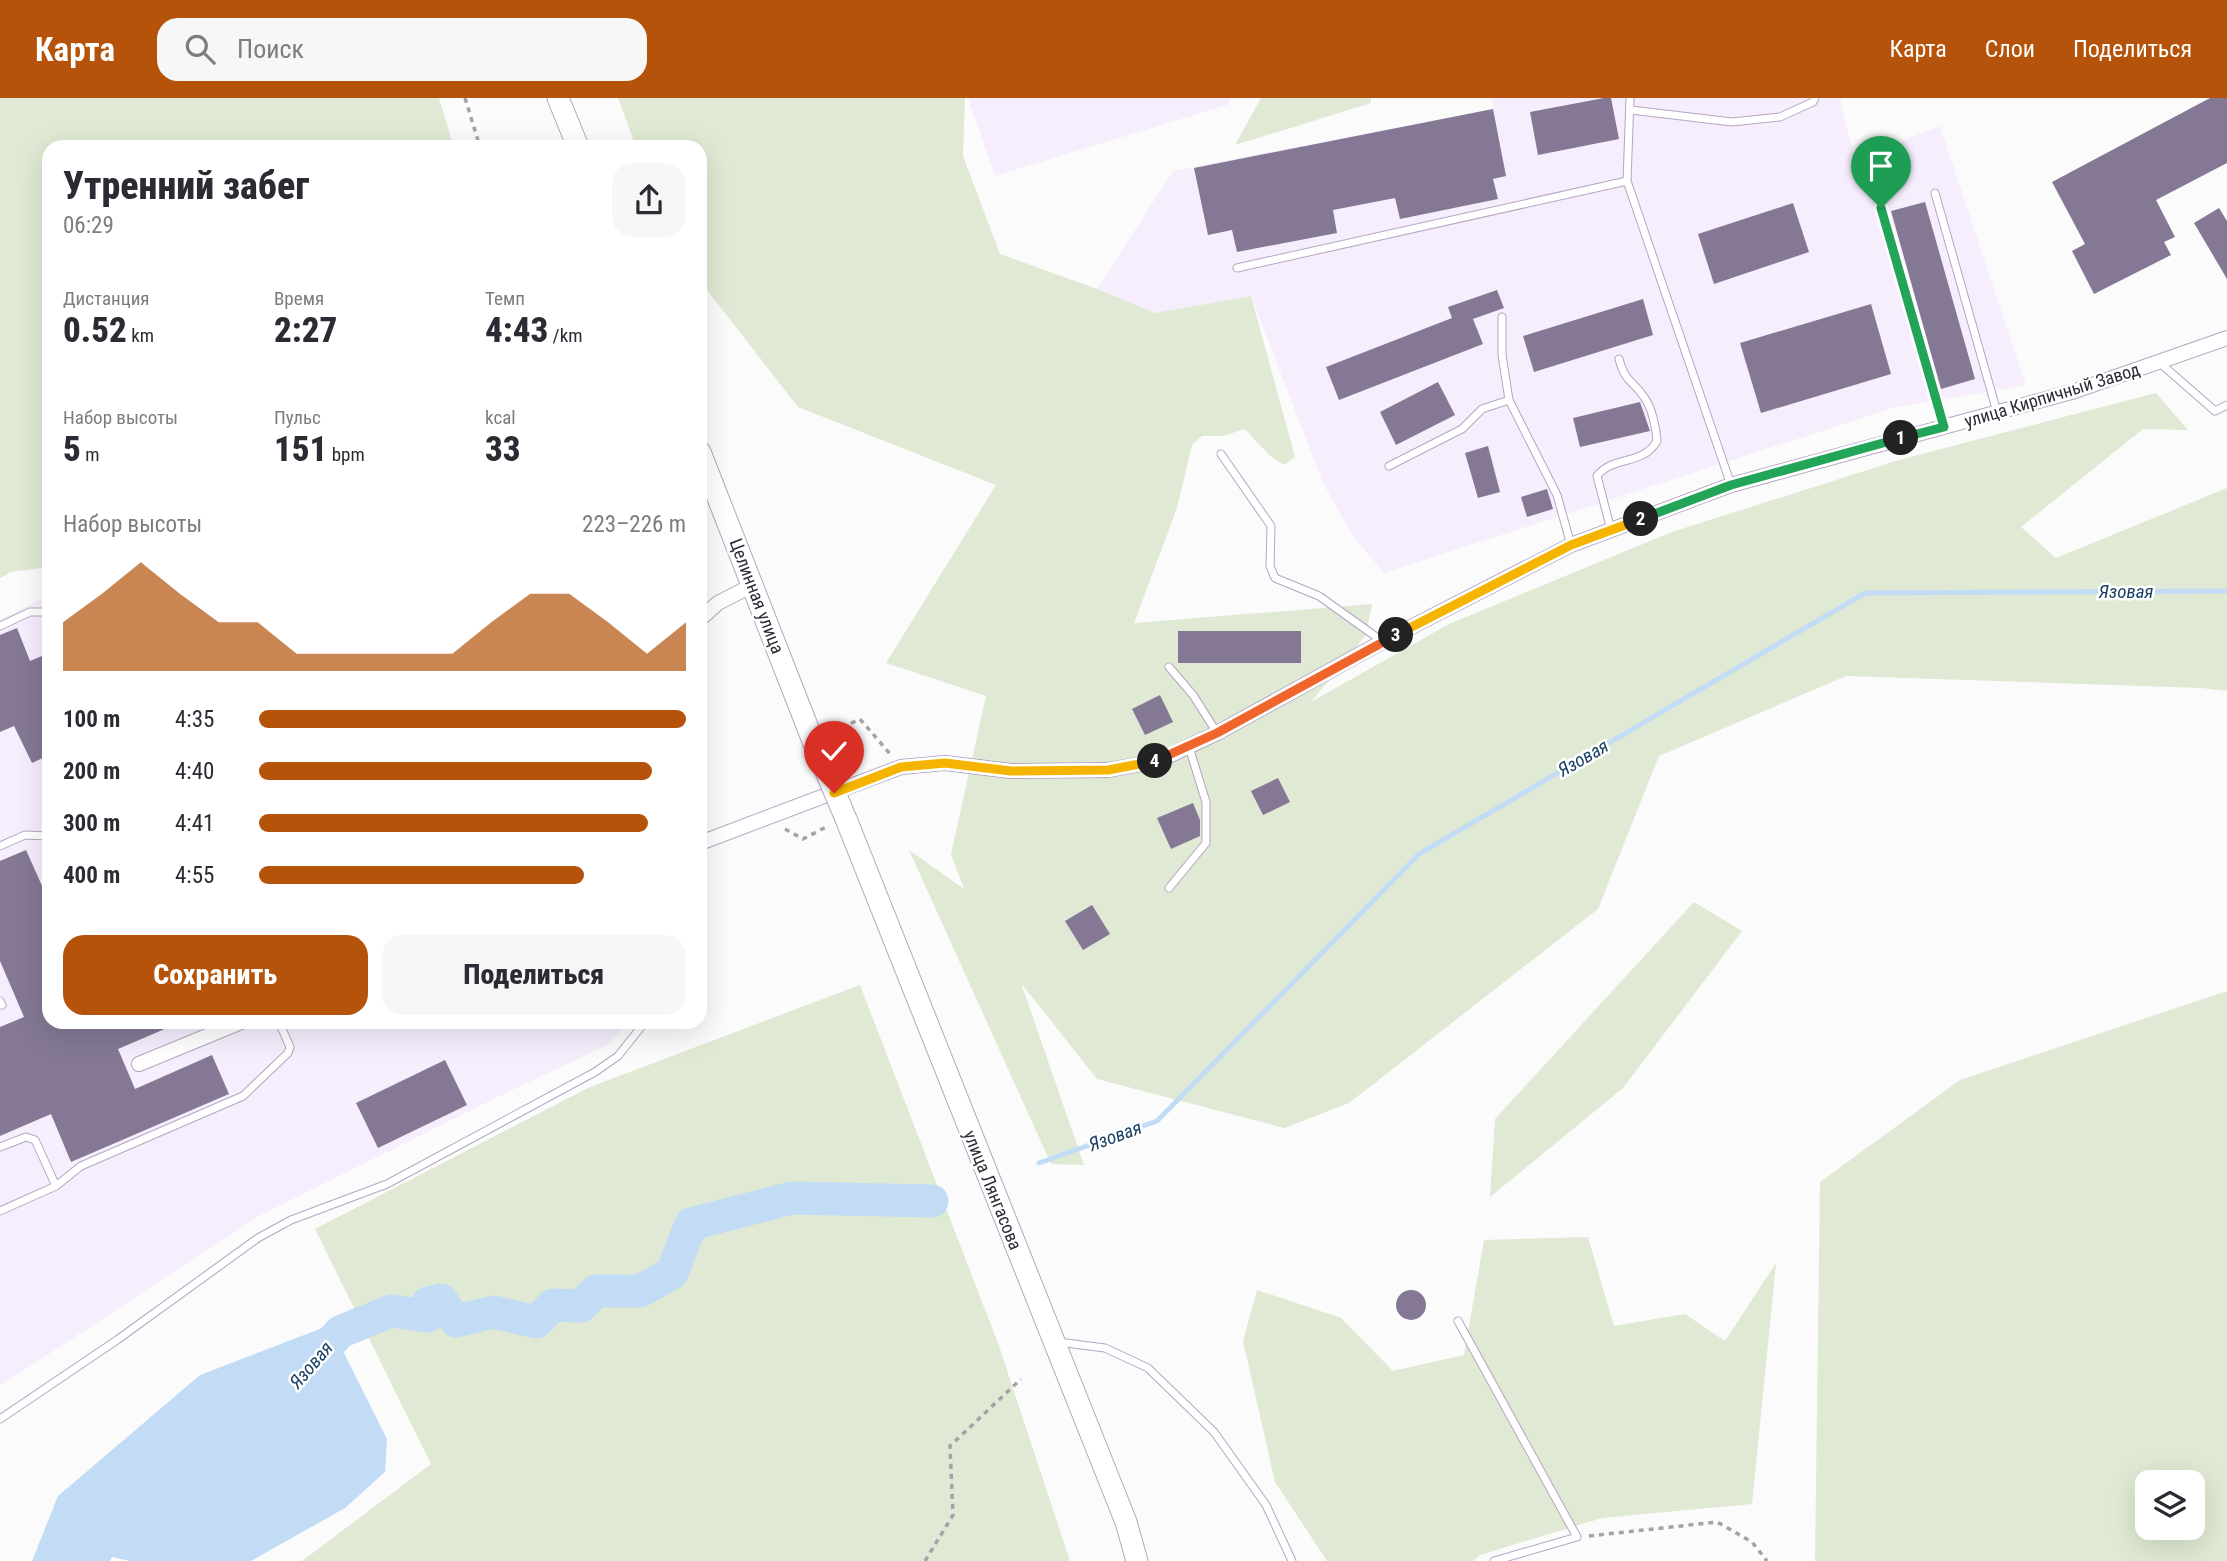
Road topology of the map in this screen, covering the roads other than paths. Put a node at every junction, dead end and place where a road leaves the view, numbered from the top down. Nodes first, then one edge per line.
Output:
1 (558, 98) edge
2 (1630, 98) edge
3 (1815, 98) edge
4 (1631, 110) junction
5 (575, 140) edge
6 (1627, 181) junction
7 (1935, 193) dead end
8 (1881, 208) dead end
9 (1237, 268) dead end
10 (1502, 317) dead end
11 (2227, 338) edge
12 (1619, 359) dead end
13 (2160, 362) junction
14 (1509, 400) junction
15 (2227, 405) edge
16 (1998, 412) junction
17 (1944, 427) junction
18 (1220, 454) dead end
19 (1389, 467) dead end
20 (707, 470) edge
21 (1731, 485) junction
22 (1611, 530) junction
23 (1571, 545) junction
24 (753, 585) junction
25 (42, 612) edge
26 (707, 613) edge
27 (0, 626) edge
28 (1382, 642) junction
29 (1169, 667) dead end
30 (1217, 733) junction
31 (1189, 746) junction
32 (836, 823) joint
33 (42, 836) edge
34 (707, 840) edge
35 (0, 846) edge
36 (1169, 888) dead end
37 (224, 1029) edge
38 (282, 1029) edge
39 (639, 1029) edge
40 (139, 1064) dead end
41 (0, 1147) edge
42 (56, 1186) junction
43 (0, 1211) edge
44 (1458, 1321) dead end
45 (1054, 1342) junction
46 (0, 1419) edge
47 (1137, 1561) edge
48 (1292, 1561) edge
49 (1494, 1561) edge

1 - 5 main road
2 - 4 lane
3 - 4 lane
4 - 6 lane
6 - 9 lane
6 - 21 lane
7 - 16 lane
8 - 17 lane
10 - 14 lane
11 - 13 street, улица Кирпичный Завод
12 - 22 lane
13 - 15 lane
13 - 16 street, улица Кирпичный Завод
14 - 19 lane
14 - 23 lane
16 - 17 street, улица Кирпичный Завод
17 - 21 street, улица Кирпичный Завод
18 - 28 lane
20 - 24 main road, Целинная улица
21 - 22 street, улица Кирпичный Завод
22 - 23 street, улица Кирпичный Завод
23 - 28 street, улица Кирпичный Завод
24 - 26 street
24 - 32 main road, Целинная улица, bridge
25 - 27 lane
28 - 30 street, улица Кирпичный Завод
29 - 30 lane
30 - 31 street, улица Кирпичный Завод
31 - 34 street, улица Кирпичный Завод
31 - 36 lane
32 - 45 main road, улица Лянгасова
33 - 35 lane
37 - 40 street
38 - 42 lane
39 - 46 lane
41 - 42 lane
42 - 43 lane
44 - 49 lane
45 - 47 main road, улица Лянгасова
45 - 48 lane

